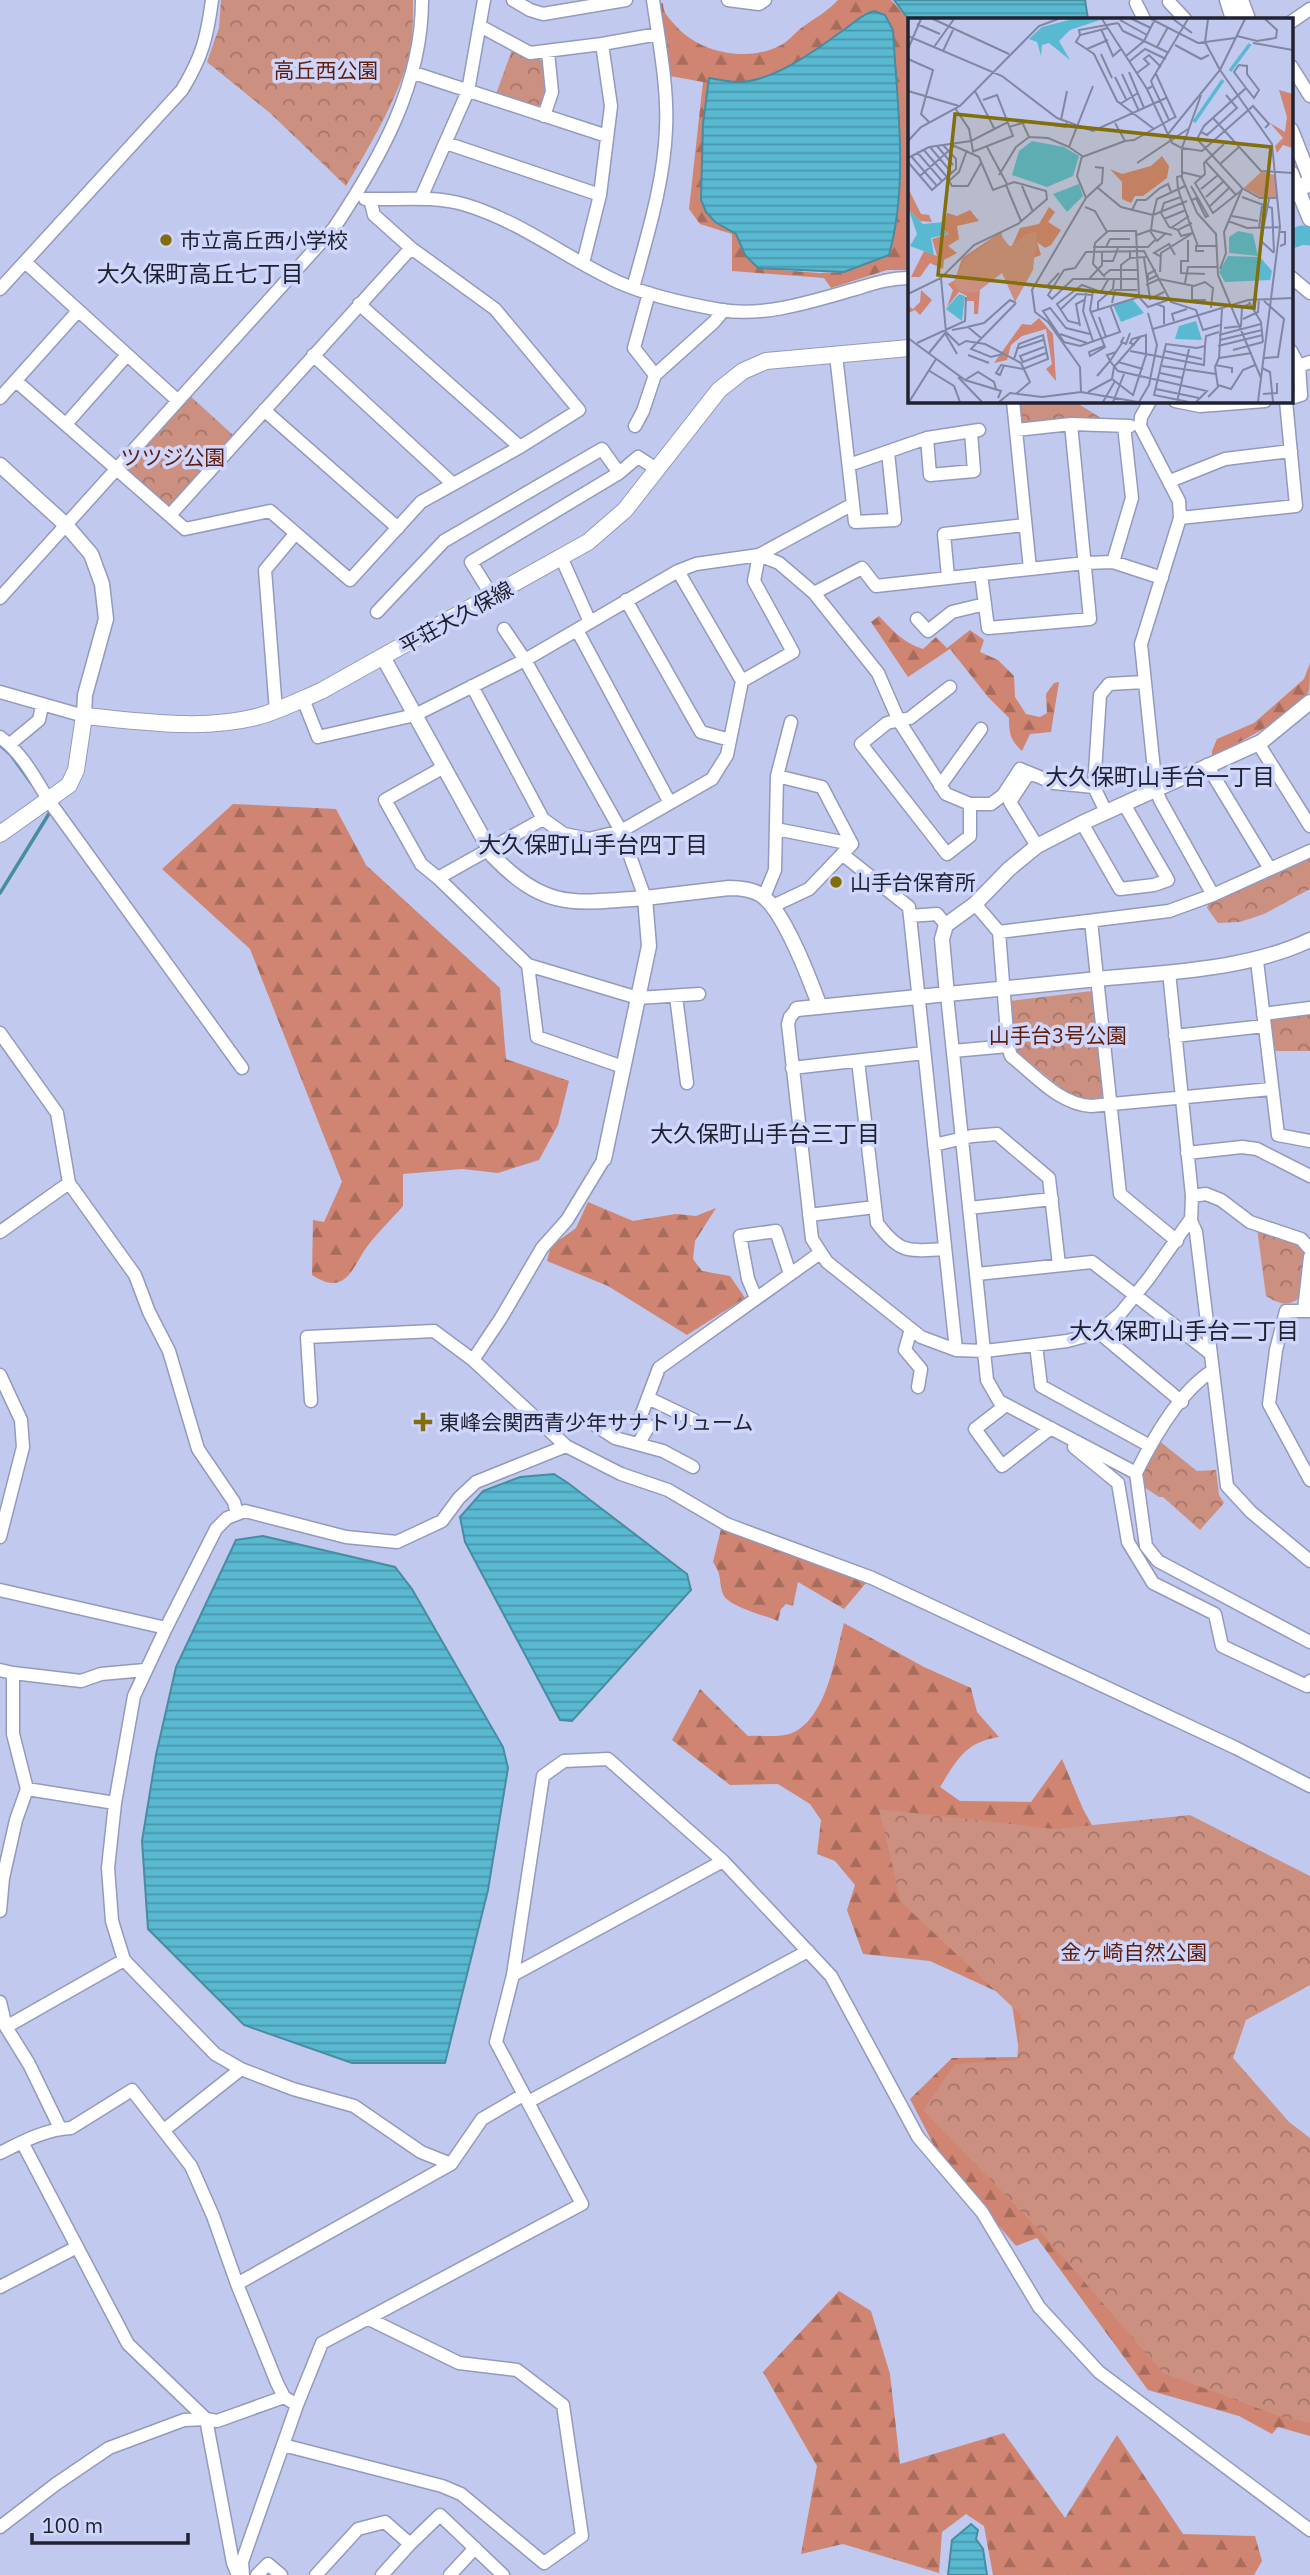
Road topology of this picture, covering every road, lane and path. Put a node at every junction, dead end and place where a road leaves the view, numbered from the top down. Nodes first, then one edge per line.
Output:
1 (212, 0) edge
2 (422, 0) edge
3 (484, 0) edge
4 (513, 0) edge
5 (626, 0) edge
6 (653, 0) edge
7 (728, 0) edge
8 (765, 0) edge
9 (1227, 0) edge
10 (1241, 0) edge
11 (746, 1) edge
12 (1169, 2) edge
13 (1136, 3) dead end
14 (1310, 9) edge
15 (1144, 18) edge
16 (1184, 18) edge
17 (1233, 18) edge
18 (1248, 18) edge
19 (1292, 21) edge
20 (480, 26) junction
21 (658, 34) junction
22 (601, 44) junction
23 (548, 52) junction
24 (1292, 68) edge
25 (414, 73) junction
26 (468, 91) junction
27 (1310, 96) edge
28 (544, 116) junction
29 (1292, 135) edge
30 (607, 136) junction
31 (446, 143) junction
32 (1302, 186) edge
33 (600, 195) junction
34 (421, 198) junction
35 (354, 199) junction
36 (370, 199) junction
37 (1310, 219) edge
38 (411, 248) junction
39 (24, 262) junction
40 (583, 263) junction
41 (908, 278) edge
42 (1292, 278) edge
43 (633, 288) junction
44 (0, 289) edge
45 (649, 293) junction
46 (1310, 293) edge
47 (359, 304) junction
48 (724, 310) junction
49 (78, 311) junction
50 (908, 348) edge
51 (1292, 352) edge
52 (127, 355) junction
53 (313, 355) junction
54 (836, 355) junction
55 (1305, 364) edge
56 (655, 375) junction
57 (16, 381) junction
58 (0, 398) edge
59 (1292, 398) edge
60 (177, 400) junction
61 (1013, 402) edge
62 (1149, 402) edge
63 (1180, 402) edge
64 (1252, 402) edge
65 (1286, 402) edge
66 (264, 410) junction
67 (66, 424) junction
68 (1071, 424) junction
69 (635, 426) dead end
70 (1124, 426) junction
71 (1140, 426) junction
72 (1016, 430) junction
73 (927, 438) junction
74 (520, 447) junction
75 (1291, 451) junction
76 (888, 452) junction
77 (0, 465) edge
78 (849, 465) junction
79 (117, 467) junction
80 (658, 470) junction
81 (619, 473) junction
82 (1170, 481) junction
83 (453, 484) junction
84 (853, 504) junction
85 (170, 515) junction
86 (1180, 518) junction
87 (66, 525) junction
88 (1026, 525) junction
89 (397, 528) junction
90 (295, 534) junction
91 (758, 555) junction
92 (561, 557) junction
93 (1113, 562) junction
94 (1085, 563) junction
95 (1030, 569) junction
96 (678, 571) junction
97 (981, 574) junction
98 (948, 577) junction
99 (1161, 578) junction
100 (814, 593) junction
101 (492, 596) junction
102 (0, 598) edge
103 (625, 600) junction
104 (985, 604) junction
105 (377, 611) dead end
106 (917, 619) dead end
107 (590, 622) junction
108 (505, 629) dead end
109 (577, 630) junction
110 (383, 657) junction
111 (524, 660) junction
112 (742, 681) junction
113 (1144, 682) junction
114 (472, 686) junction
115 (950, 687) dead end
116 (0, 692) edge
117 (303, 699) junction
118 (1310, 702) edge
119 (42, 706) junction
120 (276, 711) junction
121 (415, 715) junction
122 (84, 716) junction
123 (899, 721) junction
124 (791, 722) dead end
125 (981, 729) dead end
126 (730, 740) junction
127 (5, 741) edge
128 (1258, 743) junction
129 (1207, 765) junction
130 (444, 767) junction
131 (1029, 773) junction
132 (777, 776) junction
133 (940, 786) junction
134 (1094, 788) junction
135 (1156, 789) junction
136 (49, 802) junction
137 (670, 803) junction
138 (970, 804) junction
139 (1124, 804) junction
140 (1106, 812) junction
141 (543, 819) junction
142 (1082, 824) junction
143 (1310, 826) edge
144 (776, 829) junction
145 (621, 831) junction
146 (0, 834) edge
147 (852, 844) junction
148 (1037, 846) junction
149 (489, 849) junction
150 (1310, 851) edge
151 (842, 854) junction
152 (1270, 869) junction
153 (438, 878) junction
154 (1213, 895) junction
155 (645, 898) junction
156 (768, 902) junction
157 (975, 904) junction
158 (910, 916) junction
159 (1091, 921) junction
160 (947, 925) junction
161 (999, 932) junction
162 (1310, 940) edge
163 (1257, 961) junction
164 (528, 965) junction
165 (1169, 972) junction
166 (1097, 979) junction
167 (1004, 989) junction
168 (699, 994) dead end
169 (947, 995) junction
170 (676, 996) junction
171 (638, 998) junction
172 (918, 998) junction
173 (820, 1007) junction
174 (1310, 1008) edge
175 (797, 1009) joint
176 (1263, 1020) junction
177 (0, 1033) edge
178 (1175, 1036) junction
179 (1008, 1046) junction
180 (953, 1051) junction
181 (924, 1053) junction
182 (858, 1061) junction
183 (623, 1067) junction
184 (242, 1068) dead end
185 (792, 1068) junction
186 (687, 1083) dead end
187 (1271, 1089) junction
188 (1182, 1098) junction
189 (1110, 1105) junction
190 (962, 1140) junction
191 (1310, 1141) edge
192 (934, 1145) junction
193 (1187, 1153) junction
194 (604, 1159) joint
195 (1310, 1176) edge
196 (69, 1183) junction
197 (1192, 1196) junction
198 (1052, 1199) junction
199 (875, 1207) junction
200 (969, 1208) junction
201 (809, 1215) junction
202 (1191, 1220) junction
203 (0, 1232) edge
204 (1177, 1241) junction
205 (945, 1249) junction
206 (1310, 1249) edge
207 (820, 1253) junction
208 (1310, 1258) edge
209 (1059, 1265) junction
210 (790, 1274) junction
211 (976, 1274) junction
212 (1135, 1296) junction
213 (756, 1298) junction
214 (1307, 1310) edge
215 (911, 1329) junction
216 (1097, 1331) junction
217 (1036, 1345) junction
218 (956, 1350) junction
219 (985, 1351) junction
220 (1210, 1353) junction
221 (473, 1360) junction
222 (1212, 1371) junction
223 (0, 1375) edge
224 (918, 1387) dead end
225 (648, 1398) junction
226 (311, 1401) dead end
227 (1182, 1402) junction
228 (1006, 1405) junction
229 (694, 1420) dead end
230 (595, 1425) dead end
231 (1051, 1428) junction
232 (1072, 1440) junction
233 (638, 1444) junction
234 (566, 1446) junction
235 (1150, 1446) junction
236 (1305, 1460) edge
237 (693, 1467) dead end
238 (1136, 1473) junction
239 (1310, 1480) edge
240 (237, 1514) junction
241 (0, 1537) edge
242 (1310, 1561) edge
243 (0, 1590) edge
244 (166, 1628) junction
245 (1310, 1642) edge
246 (0, 1670) edge
247 (145, 1670) junction
248 (13, 1673) junction
249 (1310, 1681) edge
250 (1310, 1786) edge
251 (27, 1789) junction
252 (115, 1803) junction
253 (723, 1861) junction
254 (0, 1904) edge
255 (0, 1911) edge
256 (808, 1951) junction
257 (124, 1960) junction
258 (513, 1975) junction
259 (0, 2002) edge
260 (6, 2027) junction
261 (241, 2068) junction
262 (526, 2099) junction
263 (60, 2128) junction
264 (164, 2130) junction
265 (22, 2142) junction
266 (0, 2153) edge
267 (450, 2164) junction
268 (76, 2247) junction
269 (237, 2284) junction
270 (0, 2287) edge
271 (369, 2319) junction
272 (284, 2397) junction
273 (296, 2405) junction
274 (206, 2419) junction
275 (283, 2445) junction
276 (0, 2527) edge
277 (1310, 2530) edge
278 (410, 2544) junction
279 (475, 2548) junction
280 (241, 2575) edge
281 (257, 2575) edge
282 (281, 2575) edge
283 (316, 2575) edge
284 (382, 2575) edge
285 (450, 2575) edge
286 (503, 2575) edge

1 - 39 street
2 - 25 street
3 - 20 street
4 - 5 street
6 - 21 street
7 - 11 street
8 - 11 street
9 - 17 street
10 - 18 street
12 - 16 street
13 - 15 street
14 - 19 street
20 - 23 street
20 - 26 street
21 - 22 street
21 - 43 street
22 - 23 street
22 - 30 street
23 - 28 street
24 - 27 street
25 - 26 street
25 - 35 street
26 - 28 street
26 - 31 street
28 - 30 street
29 - 32 street
30 - 33 street
31 - 33 street
31 - 34 street
32 - 37 street
33 - 40 street
34 - 36 street
34 - 40 street
35 - 36 street
35 - 60 street
36 - 38 street
38 - 47 street
38 - 74 street
39 - 44 street
39 - 49 street
40 - 43 street
41 - 48 street
42 - 46 street
43 - 45 street
45 - 48 street
45 - 56 street
47 - 53 street
47 - 74 street
48 - 56 street
49 - 52 street
49 - 57 street
50 - 54 main road, 平荘大久保線
51 - 55 street
52 - 60 street
52 - 67 street
53 - 66 street
53 - 83 street
54 - 78 street
54 - 80 main road, 平荘大久保線
55 - 59 street
56 - 69 street
57 - 58 street
57 - 67 street
60 - 79 street
61 - 72 street
62 - 71 street
63 - 64 street
65 - 75 street
66 - 85 street
66 - 89 street
67 - 79 street
68 - 70 street
68 - 72 street
68 - 94 street
70 - 71 street
70 - 93 street
71 - 82 street
72 - 88 street
73 - 73 street
73 - 76 street
74 - 83 street
75 - 82 street
75 - 86 street
76 - 78 street
76 - 84 street
77 - 87 street
78 - 84 street
79 - 85 street
79 - 87 street
80 - 81 street
80 - 92 main road, 平荘大久保線
81 - 101 street
81 - 105 street
82 - 86 street
83 - 89 street
84 - 91 street
85 - 90 street
86 - 99 street
87 - 102 street
87 - 122 street
88 - 95 street
88 - 98 street
89 - 90 street
90 - 120 street
91 - 96 street
91 - 100 street
91 - 112 street
92 - 101 main road, 平荘大久保線
92 - 107 street
93 - 94 street
93 - 99 street
94 - 95 street
94 - 104 street
95 - 97 street
96 - 103 street
96 - 112 street
97 - 98 street
97 - 104 street
98 - 100 street
99 - 113 street
100 - 123 street
101 - 110 main road, 平荘大久保線
103 - 107 street
103 - 126 street
104 - 106 street
107 - 109 street
108 - 111 street
109 - 111 street
109 - 137 street
110 - 117 main road, 平荘大久保線
110 - 121 street
111 - 114 street
111 - 145 street
112 - 126 street
113 - 134 street
113 - 135 street
114 - 121 street
114 - 141 street
115 - 123 street
116 - 119 street
117 - 120 main road, 平荘大久保線
117 - 121 street
118 - 128 street
119 - 122 street
119 - 127 street
120 - 122 main road, 平荘大久保線
121 - 130 street
122 - 136 main road
123 - 133 street
123 - 138 street
124 - 132 street
125 - 133 street
126 - 137 street
127 - 136 street
128 - 129 street
128 - 143 street
129 - 135 street
129 - 152 street
130 - 149 street
130 - 153 street
131 - 134 street
131 - 138 street
131 - 148 street
132 - 144 street
132 - 147 street
133 - 138 street
134 - 140 street
135 - 139 street
135 - 154 street
136 - 146 main road
136 - 184 street
137 - 145 street
139 - 140 street
139 - 142 street
140 - 142 street
141 - 145 street
141 - 149 street
142 - 148 street
144 - 147 street
144 - 156 street
145 - 155 street
147 - 151 street
148 - 157 street
149 - 153 street
149 - 155 street
150 - 152 street
151 - 156 street
151 - 158 street
152 - 154 street
153 - 164 street
154 - 159 street
155 - 156 street
155 - 171 street
156 - 173 street
157 - 160 street
157 - 161 street
158 - 160 street
158 - 172 street
159 - 161 street
159 - 166 street
160 - 169 street
161 - 167 street
162 - 163 street
163 - 165 street
163 - 176 street
164 - 171 street
164 - 183 street
165 - 166 street
165 - 178 street
166 - 167 street
166 - 189 street
167 - 169 street
167 - 179 street
168 - 170 street
169 - 172 street
169 - 180 street
170 - 171 street
170 - 186 street
171 - 183 street
172 - 173 street
172 - 181 street
173 - 175 street
174 - 176 street
175 - 185 street
176 - 178 street
176 - 187 street
177 - 196 street
178 - 188 street
179 - 180 street
179 - 189 street
180 - 190 street
181 - 182 street
181 - 192 street
182 - 185 street
182 - 199 street
183 - 194 street
185 - 201 street
187 - 188 street
187 - 191 street
188 - 189 street
188 - 193 street
189 - 204 street
190 - 192 street
190 - 198 street
190 - 200 street
192 - 205 street
193 - 195 street
193 - 197 street
194 - 221 street
196 - 203 street
196 - 240 street
197 - 202 street
197 - 206 street
198 - 200 street
198 - 209 street
199 - 201 street
199 - 205 street
200 - 211 street
201 - 207 street
202 - 204 street
202 - 220 street
204 - 212 street
205 - 218 street
207 - 210 street
207 - 215 street
208 - 214 street
209 - 211 street
209 - 212 street
210 - 213 street
210 - 213 street
211 - 219 street
212 - 216 street
212 - 220 street
213 - 225 street
214 - 236 street
215 - 218 street
215 - 224 street
216 - 217 street
216 - 227 street
217 - 219 street
217 - 235 street
218 - 219 street
219 - 228 street
220 - 222 street
221 - 226 street
221 - 234 street
222 - 227 street
222 - 242 street
223 - 241 street
225 - 229 street
225 - 233 street
227 - 235 street
228 - 231 street
228 - 231 street
230 - 233 street
231 - 232 street
232 - 238 street
232 - 249 street
233 - 237 street
234 - 240 street
234 - 250 street
235 - 238 street
236 - 239 street
238 - 245 street
240 - 244 street
243 - 244 street
244 - 247 street
246 - 248 street
247 - 248 street
247 - 252 street
248 - 251 street
251 - 252 street
251 - 254 street
252 - 257 street
253 - 256 street
253 - 258 street
253 - 258 street
254 - 255 street
256 - 262 street
256 - 277 street
257 - 260 street
257 - 261 street
258 - 262 street
259 - 260 street
260 - 263 street
261 - 264 street
261 - 267 street
262 - 267 street
262 - 271 street
263 - 264 street
263 - 265 street
264 - 269 street
265 - 266 street
265 - 268 street
267 - 269 street
268 - 270 street
268 - 274 street
269 - 272 street
271 - 273 street
271 - 275 street
272 - 273 street
272 - 274 street
273 - 275 street
274 - 276 street
274 - 280 street
275 - 280 street
278 - 279 street
278 - 283 street
278 - 284 street
279 - 285 street
279 - 286 street
281 - 282 street

